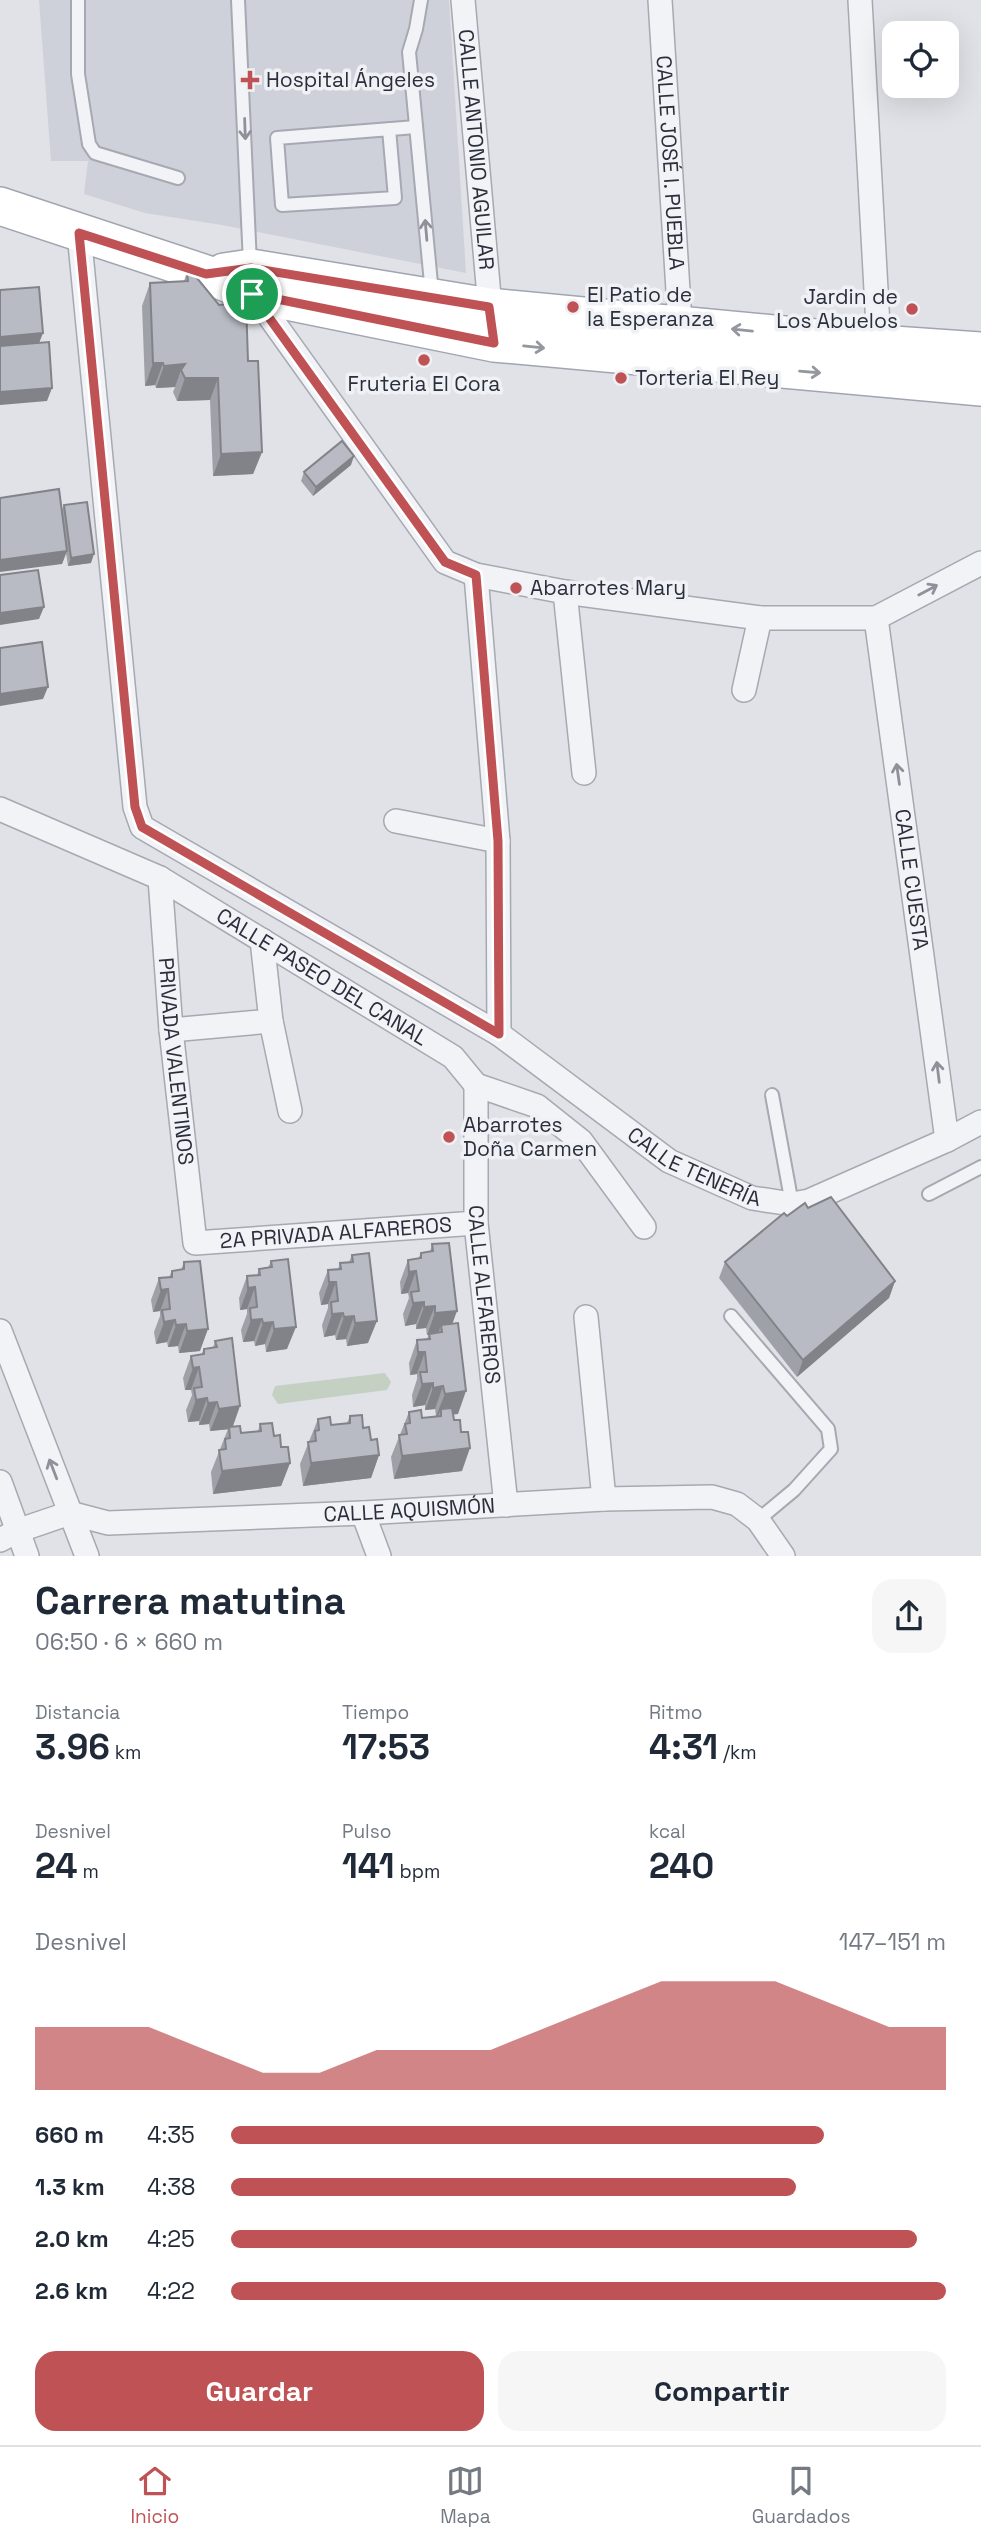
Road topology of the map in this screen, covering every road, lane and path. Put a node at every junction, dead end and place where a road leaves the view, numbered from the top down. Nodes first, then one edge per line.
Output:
1 (78, 0) edge
2 (238, 0) edge
3 (421, 0) edge
4 (463, 0) edge
5 (660, 0) edge
6 (860, 0) edge
7 (416, 127) junction
8 (389, 129) junction
9 (177, 178) dead end
10 (0, 206) edge
11 (79, 233) junction
12 (251, 281) junction
13 (432, 298) junction
14 (489, 307) junction
15 (680, 323) junction
16 (494, 343) junction
17 (879, 344) junction
18 (981, 351) edge
19 (981, 387) edge
20 (981, 563) edge
21 (476, 575) junction
22 (565, 592) junction
23 (760, 618) junction
24 (876, 618) junction
25 (744, 690) dead end
26 (584, 773) dead end
27 (0, 809) edge
28 (396, 821) dead end
29 (498, 841) junction
30 (160, 878) junction
31 (262, 940) junction
32 (271, 1021) junction
33 (171, 1030) junction
34 (499, 1034) junction
35 (475, 1084) junction
36 (772, 1095) dead end
37 (290, 1111) dead end
38 (981, 1122) edge
39 (947, 1140) junction
40 (981, 1167) edge
41 (929, 1194) dead end
42 (792, 1204) junction
43 (476, 1223) junction
44 (644, 1227) dead end
45 (195, 1243) joint
46 (731, 1316) dead end
47 (586, 1317) dead end
48 (0, 1331) edge
49 (0, 1482) edge
50 (604, 1499) junction
51 (506, 1505) junction
52 (70, 1513) junction
53 (363, 1513) junction
54 (758, 1520) junction
55 (108, 1523) junction
56 (8, 1536) edge
57 (27, 1556) edge
58 (86, 1556) edge
59 (379, 1556) edge
60 (783, 1556) edge

1 - 9 lane
2 -> 12 lane
3 - 7 lane
4 - 14 street, CALLE ANTONIO AGUILAR
5 - 15 street, CALLE JOSÉ I. PUEBLA
6 - 17 street
7 - 8 lane
13 -> 7 lane
8 - 8 lane
10 - 11 main road
11 - 12 main road
11 - 34 street, CALLE TENERÍA
12 - 13 main road
12 - 16 main road
12 - 21 street
13 - 14 main road
14 - 15 main road
14 - 16 street, CALLE ANTONIO AGUILAR
17 -> 15 main road
16 -> 19 main road
17 - 18 main road
24 -> 20 street
21 - 22 street
21 - 29 street
22 - 23 street
22 - 26 street
23 - 24 street
23 - 25 street
39 -> 24 street, CALLE CUESTA
27 - 30 street, CALLE PASEO DEL CANAL
28 - 29 street
29 - 34 street
30 - 31 street, CALLE PASEO DEL CANAL
30 - 33 street, PRIVADA VALENTINOS
31 - 32 street
31 - 35 street, CALLE PASEO DEL CANAL
32 - 33 street
32 - 37 street
33 - 45 street, PRIVADA VALENTINOS
34 - 42 street, CALLE TENERÍA
35 - 43 street, CALLE ALFAREROS
35 - 44 street
36 - 42 lane
38 - 39 street, CALLE TENERÍA
39 - 42 street, CALLE TENERÍA
40 - 41 lane
43 - 45 street, 2A PRIVADA ALFAREROS
43 - 51 street, CALLE ALFAREROS
46 - 54 lane
47 - 50 street
52 -> 48 street
49 - 56 street
50 - 51 street, CALLE AQUISMÓN
50 - 54 street, CALLE AQUISMÓN
51 - 53 street, CALLE AQUISMÓN
52 - 55 street, CALLE AQUISMÓN
52 - 56 street
52 - 58 street
53 - 55 street, CALLE AQUISMÓN
53 - 59 street
54 - 60 street
55 - 58 street
56 - 57 street

